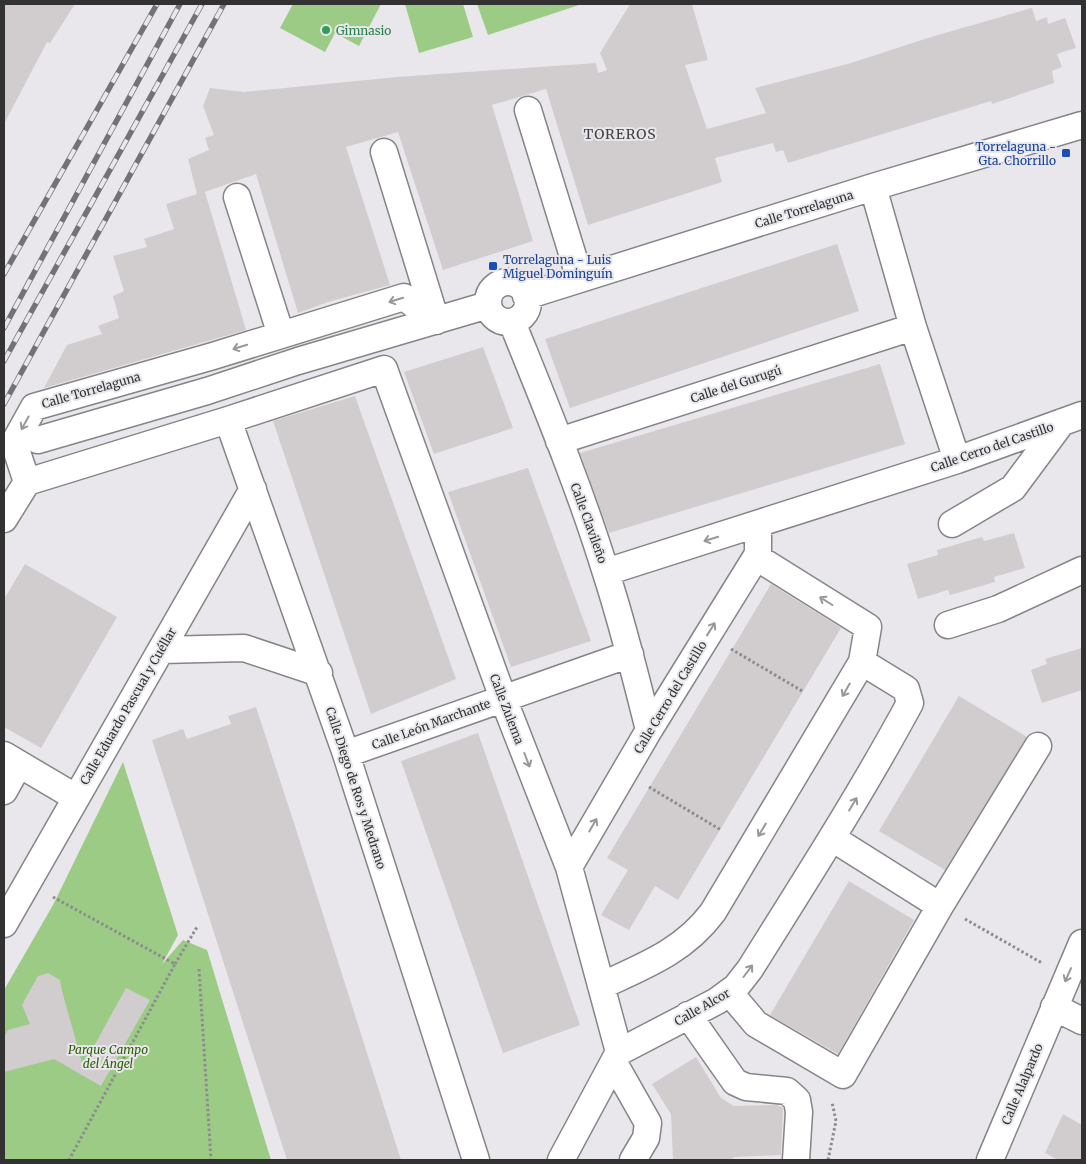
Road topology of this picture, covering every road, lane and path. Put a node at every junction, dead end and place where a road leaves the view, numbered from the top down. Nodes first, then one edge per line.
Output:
1 (528, 110) dead end
2 (1082, 125) edge
3 (384, 152) dead end
4 (874, 187) junction
5 (237, 197) dead end
6 (580, 279) junction
7 (526, 296) junction
8 (488, 305) junction
9 (436, 321) junction
10 (512, 322) junction
11 (914, 327) junction
12 (281, 335) junction
13 (1072, 419) edge
14 (228, 420) junction
15 (38, 440) dead end
16 (559, 441) junction
17 (957, 460) junction
18 (27, 482) junction
19 (253, 488) junction
20 (4, 519) edge
21 (758, 524) junction
22 (952, 524) dead end
23 (756, 557) junction
24 (1082, 570) edge
25 (606, 572) junction
26 (948, 624) dead end
27 (724, 644) dead end
28 (161, 650) junction
29 (630, 654) junction
30 (862, 662) junction
31 (319, 673) junction
32 (804, 692) dead end
33 (503, 698) junction
34 (649, 730) junction
35 (1038, 746) dead end
36 (346, 754) junction
37 (11, 760) edge
38 (642, 783) dead end
39 (4, 791) edge
40 (75, 797) junction
41 (721, 830) dead end
42 (832, 838) junction
43 (568, 867) junction
44 (27, 883) junction
45 (950, 911) junction
46 (4, 924) edge
47 (197, 927) dead end
48 (1082, 943) edge
49 (175, 964) junction
50 (1042, 964) dead end
51 (199, 969) dead end
52 (601, 986) junction
53 (729, 992) junction
54 (1054, 1008) junction
55 (688, 1015) junction
56 (1082, 1021) edge
57 (617, 1058) junction
58 (69, 1160) edge
59 (211, 1160) edge
60 (476, 1160) edge
61 (561, 1160) edge
62 (633, 1160) edge
63 (796, 1160) edge
64 (990, 1160) edge

1 - 6 street
2 - 4 street, Calle Torrelaguna
3 - 9 street
4 - 6 street, Calle Torrelaguna
4 - 11 street
5 - 12 street
6 - 7 street, Calle Torrelaguna
7 - 8 street
7 - 10 street
8 - 9 street
8 - 10 street
9 -> 12 street, Calle Torrelaguna
9 - 15 street
10 - 16 street, Calle Clavileño
11 - 16 street, Calle del Gurugú
11 - 17 street
12 -> 18 street, Calle Torrelaguna
13 - 17 street, Calle Cerro del Castillo
13 - 22 street
14 - 18 street
14 - 19 street, Calle Diego de Ros y Medrano
14 - 33 street, Calle Zulema
16 - 25 street, Calle Clavileño
17 - 21 street, Calle Cerro del Castillo
18 - 20 street
19 - 28 street, Calle Eduardo Pascual y Cuéllar
19 - 31 street, Calle Diego de Ros y Medrano
21 - 23 street, Calle Cerro del Castillo
21 -> 25 street, Calle Cerro del Castillo
30 -> 23 street
34 -> 23 street, Calle Cerro del Castillo
24 - 26 street
25 - 29 street, Calle Clavileño
27 - 32 path
28 - 31 street
28 - 40 street, Calle Eduardo Pascual y Cuéllar
29 - 33 street, Calle León Marchante
29 - 34 street, Calle Clavileño
42 -> 30 street, Calle Alcor
30 -> 52 street
31 - 36 street, Calle Diego de Ros y Medrano
33 - 36 street, Calle León Marchante
33 -> 43 street, Calle Zulema
43 -> 34 street, Calle Cerro del Castillo
35 - 45 street
36 - 60 street, Calle Diego de Ros y Medrano
37 - 39 street
37 - 40 street
38 - 41 path
40 - 44 street, Calle Eduardo Pascual y Cuéllar
42 - 45 street
53 -> 42 street, Calle Alcor
43 - 52 street, Calle Zulema
44 - 46 street, Calle Eduardo Pascual y Cuéllar
44 - 49 path
45 - 50 path
45 - 53 street
47 - 49 path
48 -> 54 street, Calle Alalpardo
49 - 58 path
51 - 59 path
52 - 57 street, Calle Zulema
53 - 55 street, Calle Alcor
54 - 56 street
54 - 64 street, Calle Alalpardo
55 - 57 street, Calle Alcor
55 - 63 street
57 - 61 street
57 - 62 street, Calle Zulema

